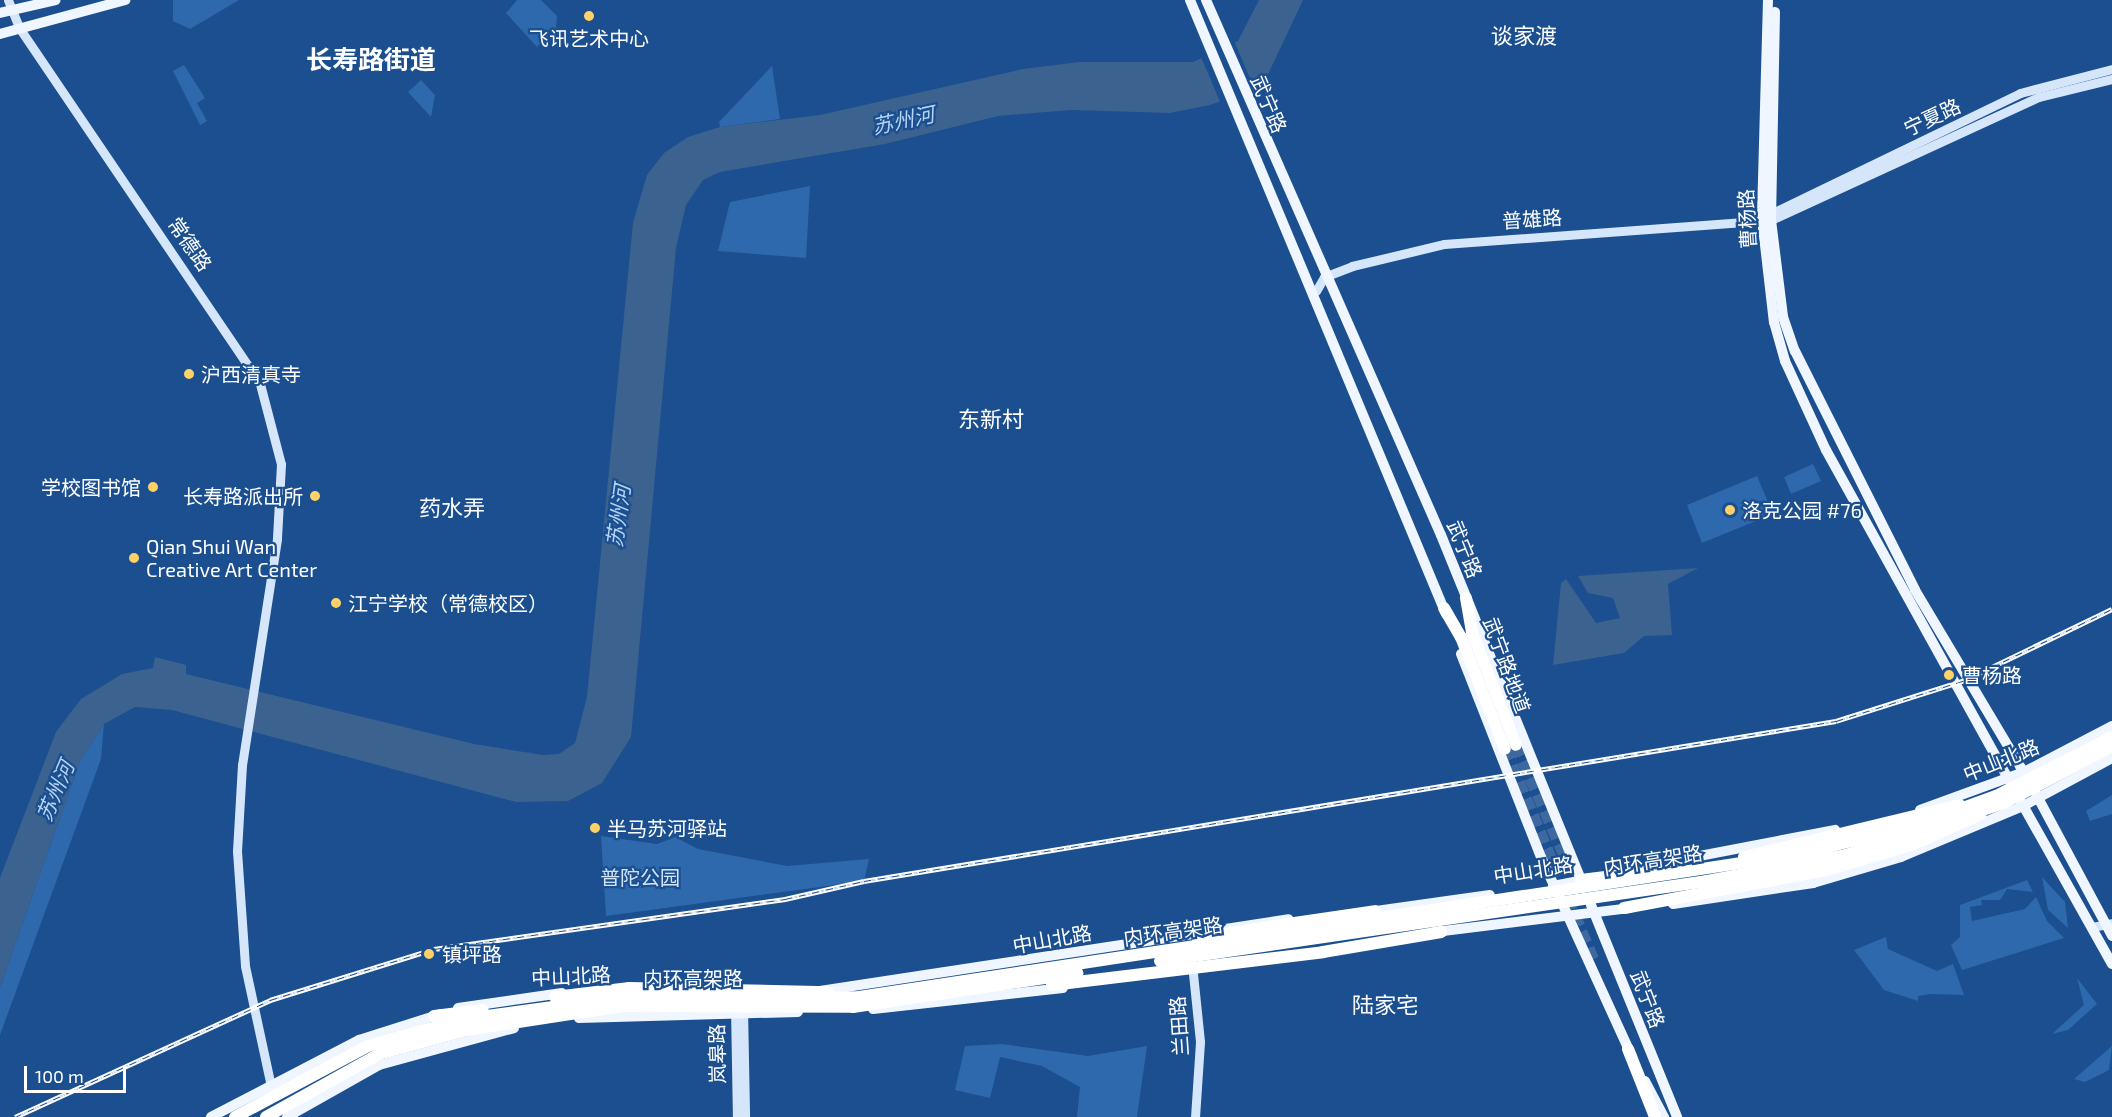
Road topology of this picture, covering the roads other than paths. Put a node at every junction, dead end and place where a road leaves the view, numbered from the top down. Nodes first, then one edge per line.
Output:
1 (56, 0) edge
2 (126, 0) edge
3 (1190, 0) edge
4 (1206, 0) edge
5 (1768, 0) edge
6 (1776, 0) edge
7 (6, 8) edge
8 (20, 29) junction
9 (0, 34) edge
10 (2112, 69) edge
11 (2112, 79) edge
12 (1768, 217) junction
13 (1324, 277) junction
14 (1316, 291) junction
15 (1466, 598) junction
16 (1444, 609) junction
17 (2112, 726) edge
18 (2112, 737) edge
19 (2112, 747) edge
20 (2112, 758) edge
21 (2024, 772) junction
22 (2008, 778) junction
23 (2039, 799) junction
24 (2000, 800) junction
25 (2023, 806) junction
26 (1581, 880) junction
27 (1554, 886) junction
28 (1624, 908) junction
29 (1374, 912) junction
30 (1593, 912) junction
31 (1569, 917) junction
32 (2109, 923) edge
33 (2092, 927) junction
34 (1441, 932) junction
35 (1188, 933) junction
36 (2112, 936) edge
37 (1077, 964) junction
38 (2112, 964) edge
39 (1193, 967) junction
40 (985, 987) junction
41 (739, 990) junction
42 (859, 997) junction
43 (739, 1015) junction
44 (434, 1016) junction
45 (1628, 1048) junction
46 (270, 1086) junction
47 (211, 1117) edge
48 (235, 1117) edge
49 (266, 1117) edge
50 (279, 1117) edge
51 (287, 1117) edge
52 (737, 1117) edge
53 (746, 1117) edge
54 (1195, 1117) edge
55 (1655, 1117) edge
56 (1664, 1117) edge
57 (1677, 1117) edge

1 - 7 main road
2 - 8 main road
3 - 14 main road, 武宁路
4 - 13 main road, 武宁路
5 - 12 main road, 曹杨路
6 - 12 main road, 曹杨路
7 - 8 main road, 常德路
8 - 9 main road
8 - 46 main road, 常德路, bridge
10 - 12 main road, 宁夏路
11 - 12 main road, 宁夏路
12 - 13 main road, 普雄路
12 - 21 main road, 曹杨路
12 - 22 main road, 曹杨路
13 - 14 main road
13 - 15 main road, 武宁路
14 - 16 main road, 武宁路
15 - 16 highway, 武宁路地道
15 - 26 main road, 武宁路
16 - 27 main road, 武宁路
17 - 21 main road, 中山北路
18 - 24 highway, 内环高架路, bridge
19 - 24 highway, 内环高架路, bridge
20 - 23 main road
21 - 22 main road, 中山北路
21 - 23 main road, 曹杨路
22 - 25 main road, 曹杨路
22 - 26 main road, 中山北路
23 - 25 main road
23 - 32 main road, 曹杨路
24 - 26 highway, bridge
24 - 28 highway, bridge
24 - 37 highway, 内环高架路, bridge
24 - 40 highway, 内环高架路, bridge
25 - 28 main road
25 - 33 main road, 曹杨路
26 - 27 main road, 中山北路
26 - 30 main road, 武宁路
27 - 29 main road, 中山北路
27 - 31 main road, 武宁路
28 - 30 main road
29 - 35 main road, 中山北路
29 - 37 highway, bridge
30 - 31 main road
30 - 57 main road, 武宁路
31 - 34 main road
31 - 45 main road, 武宁路
32 - 33 main road
32 - 36 main road, 曹杨路
33 - 38 main road, 曹杨路
34 - 39 main road
34 - 40 highway, bridge
35 - 39 main road, 兰田路
35 - 41 main road, 中山北路
37 - 42 highway, 内环高架路, bridge
39 - 43 main road
39 - 54 main road, 兰田路
40 - 49 highway, 内环高架路, bridge
41 - 43 main road, 岚皋路
41 - 44 main road, 中山北路
42 - 44 highway, bridge
42 - 48 highway, 内环高架路, bridge
43 - 51 main road
43 - 52 main road, 岚皋路
43 - 53 main road, 岚皋路
44 - 46 main road, 中山北路
45 - 55 highway
45 - 56 main road, 武宁路
46 - 47 main road, 中山北路
46 - 50 main road

